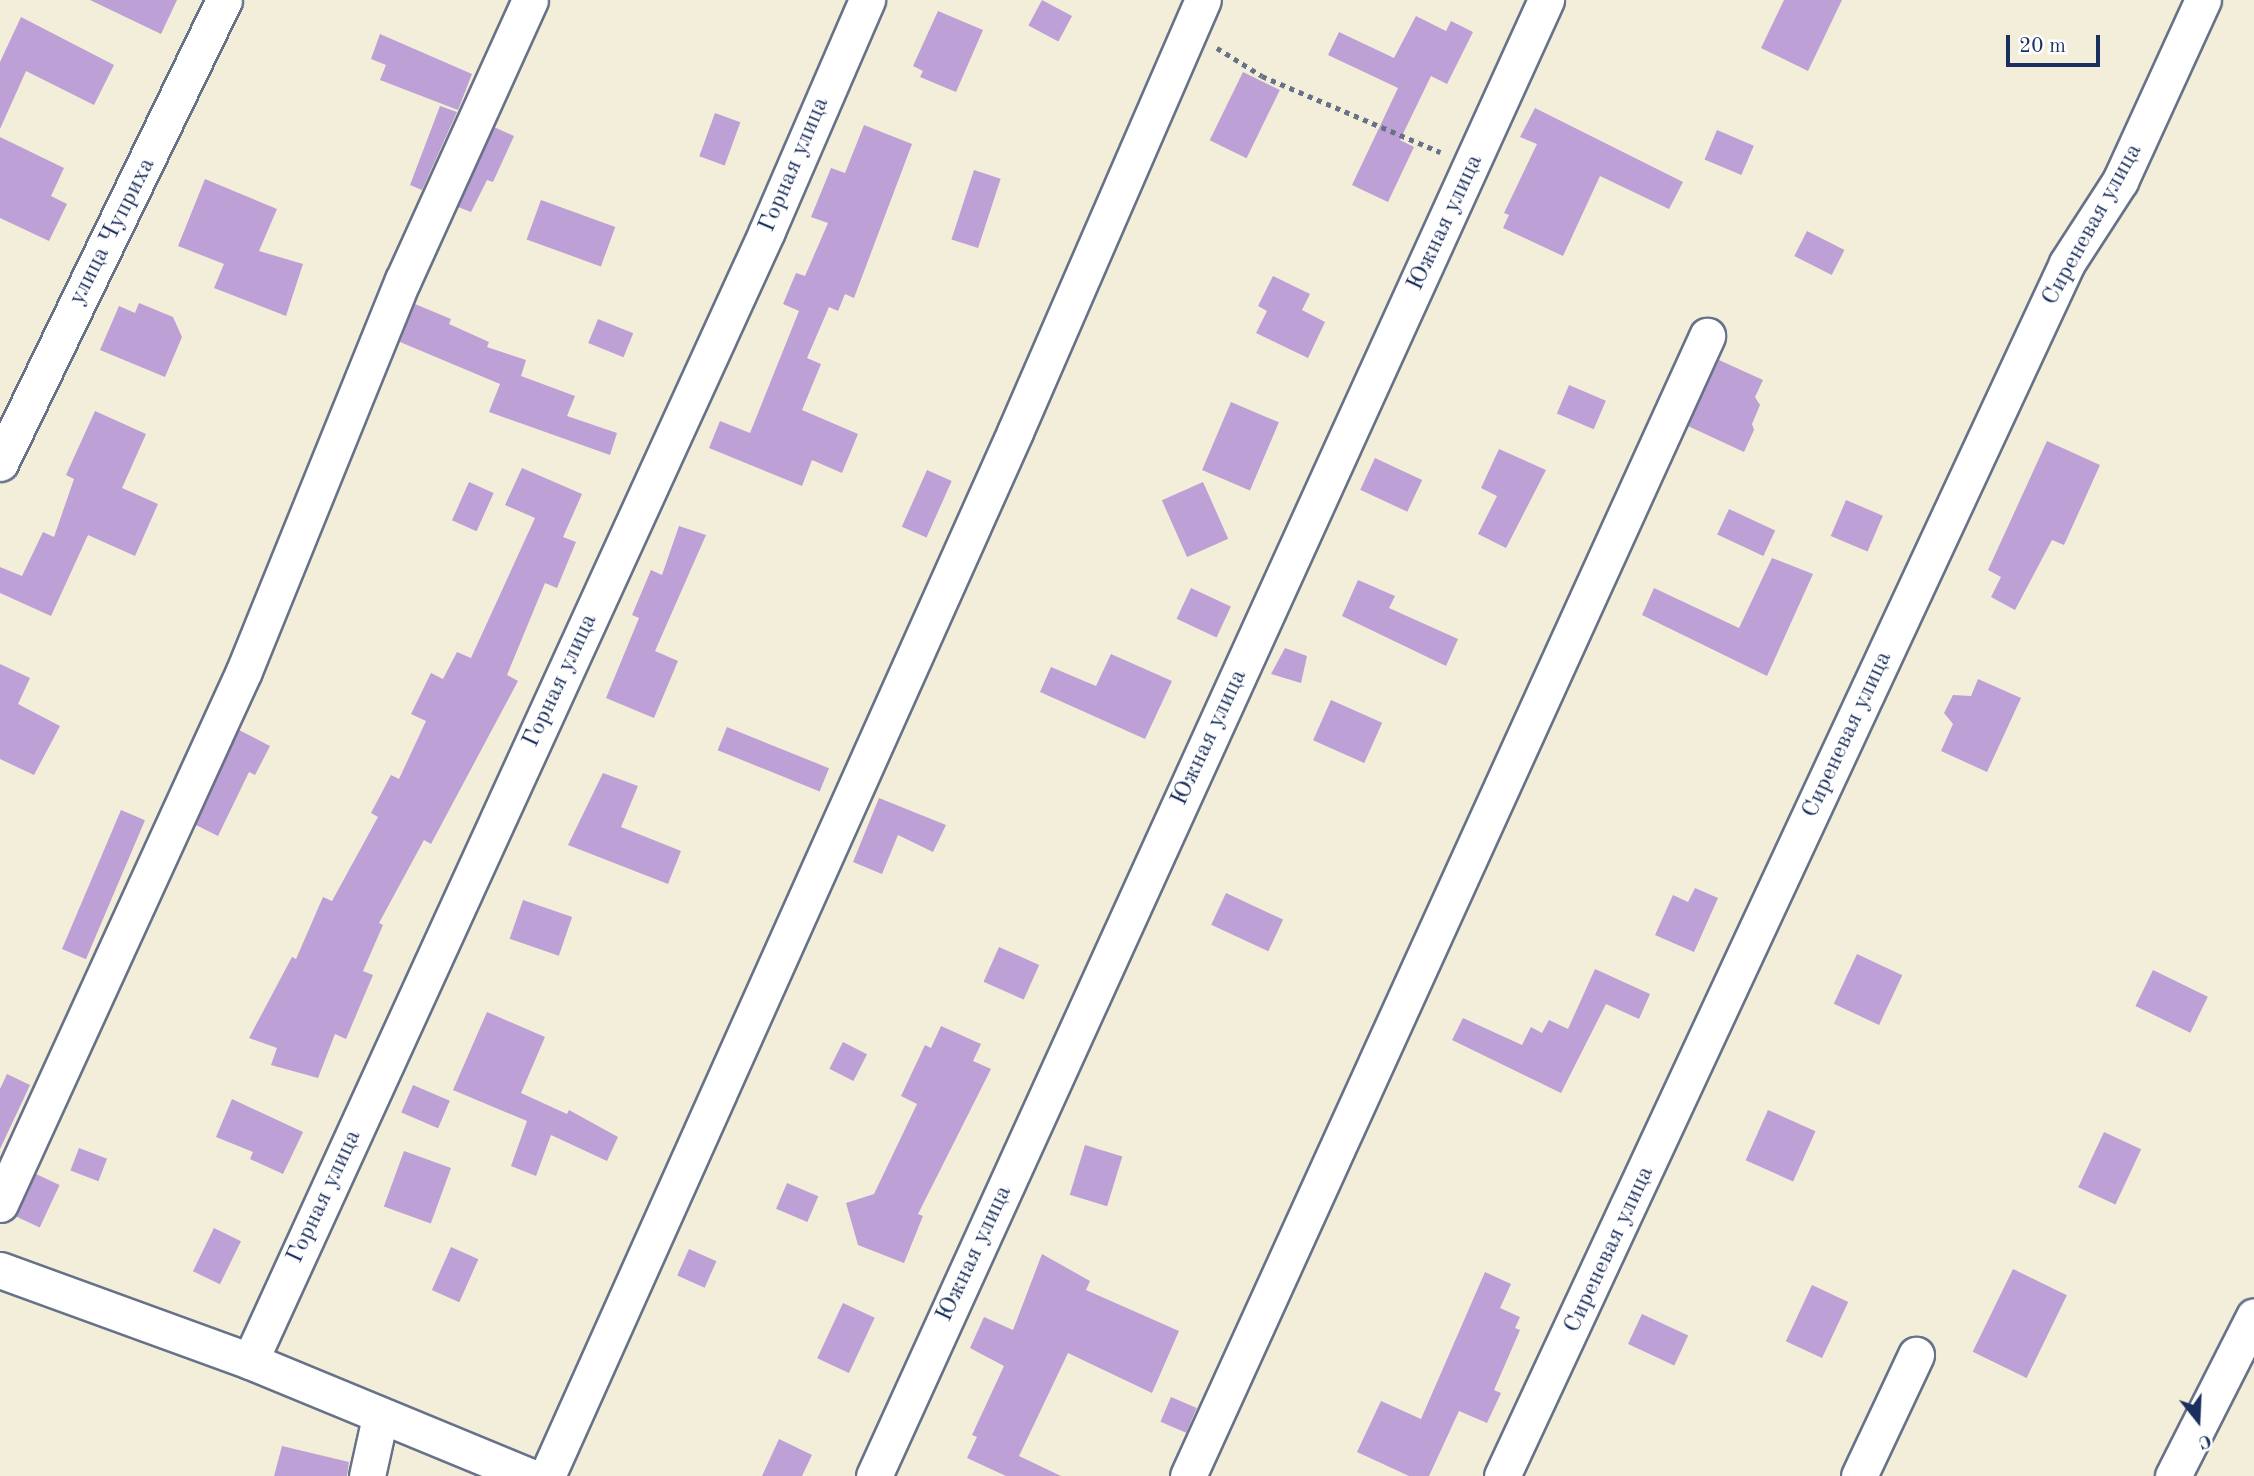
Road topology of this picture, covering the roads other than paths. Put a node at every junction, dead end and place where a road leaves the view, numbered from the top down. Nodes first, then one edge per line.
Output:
1 (225, 0) edge
2 (530, 0) edge
3 (867, 0) edge
4 (1546, 0) edge
5 (2203, 0) edge
6 (1198, 12) edge
7 (1707, 336) dead end
8 (0, 463) edge
9 (0, 1204) edge
10 (0, 1270) edge
11 (2254, 1316) edge
12 (1916, 1355) dead end
13 (250, 1361) junction
14 (380, 1417) junction
15 (367, 1476) edge
16 (529, 1476) edge
17 (547, 1476) edge
18 (874, 1476) edge
19 (1188, 1476) edge
20 (1503, 1476) edge
21 (1859, 1476) edge
22 (2173, 1476) edge

1 - 8 street, улица Чуприха
2 - 9 street
3 - 13 street, Горная улица
4 - 18 street, Южная улица
5 - 20 street, Сиреневая улица
6 - 17 street
7 - 19 street
10 - 13 street
11 - 22 street
12 - 21 street
13 - 14 street
14 - 15 street
14 - 16 street

